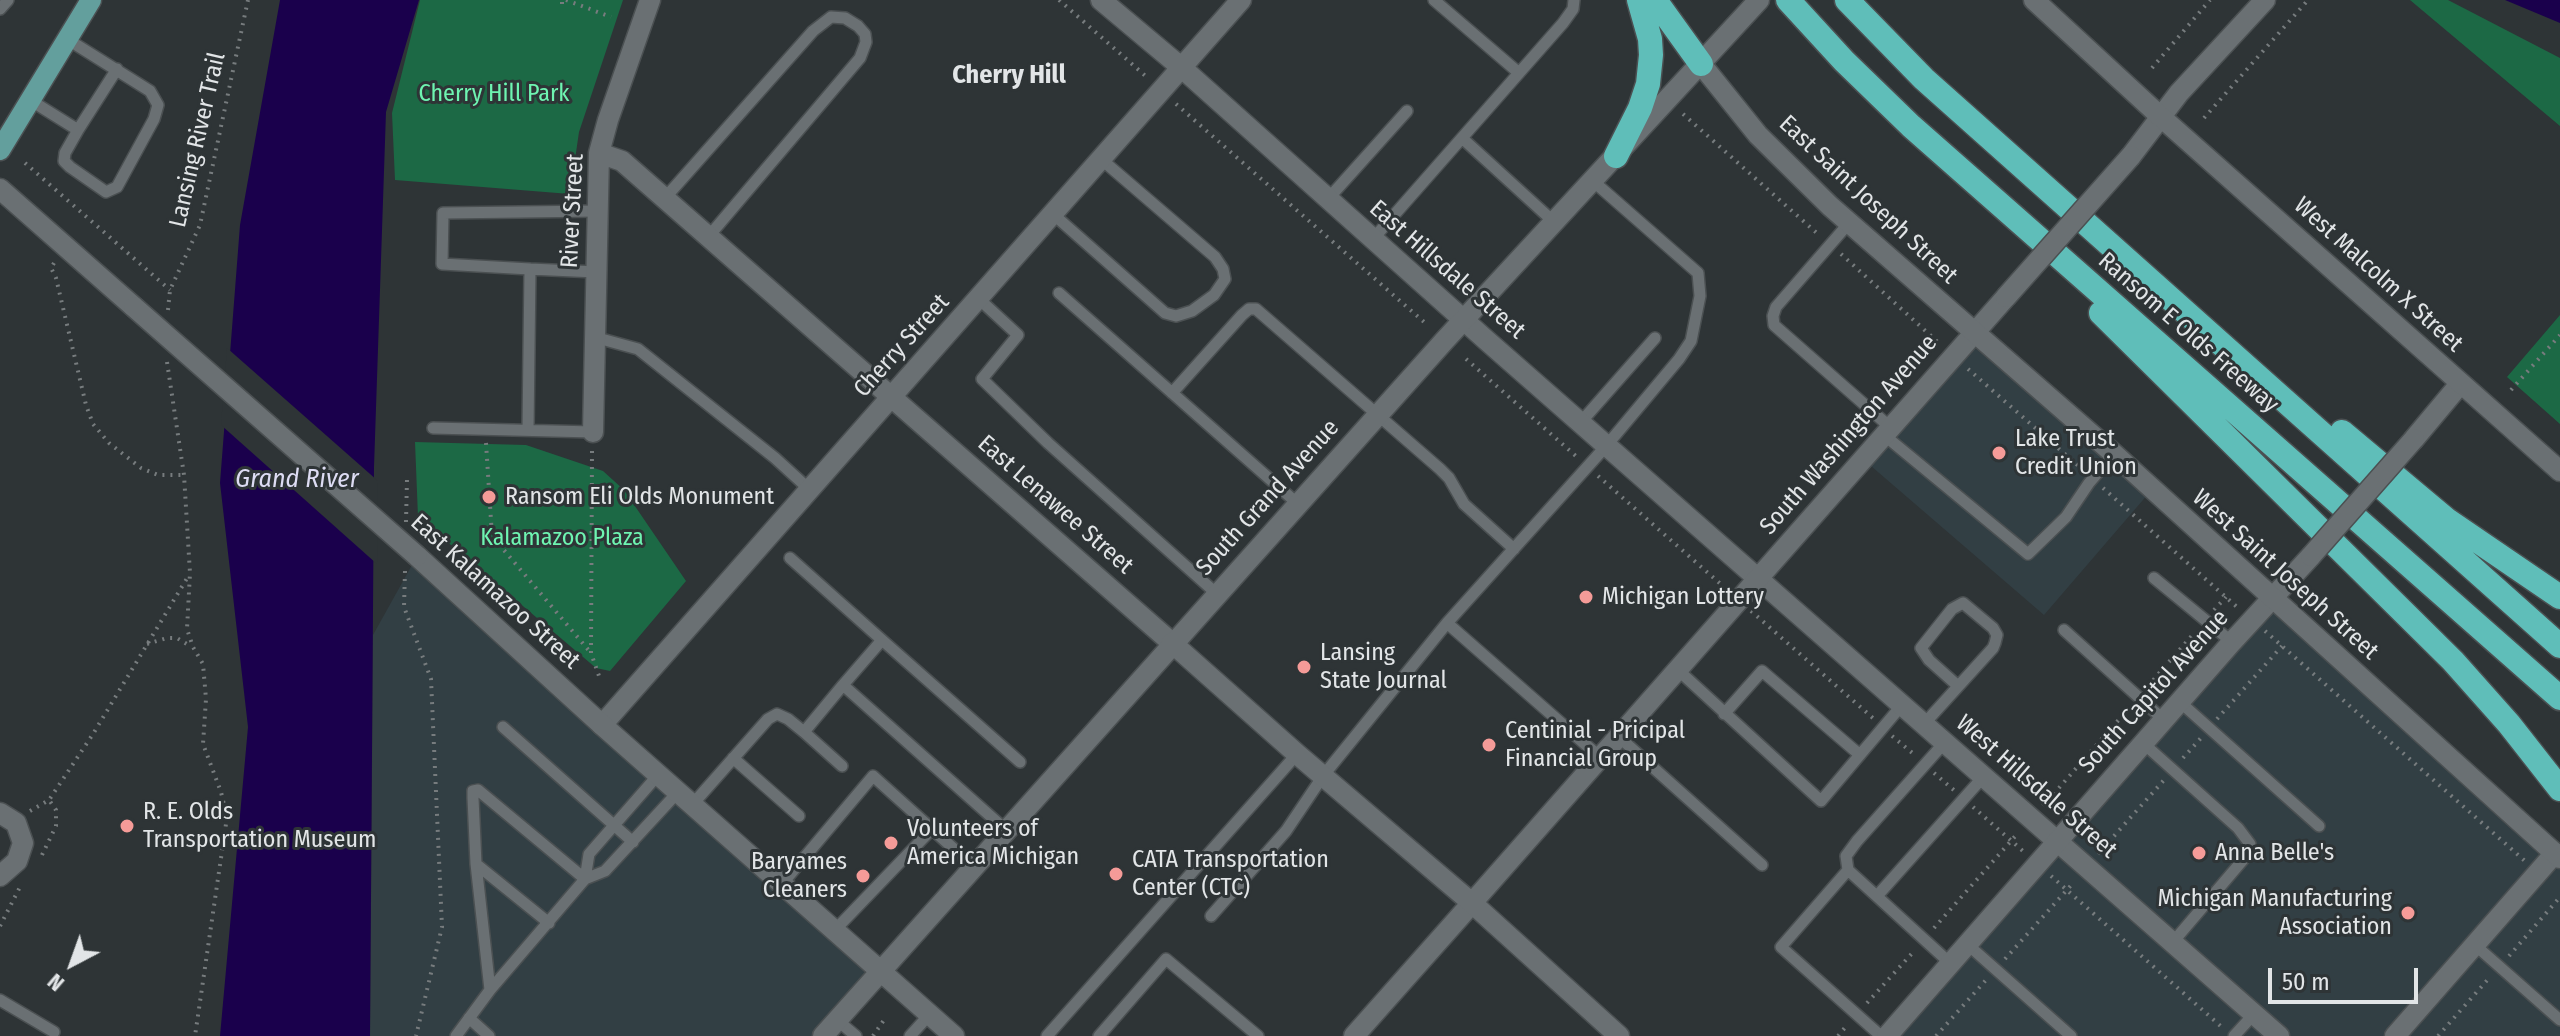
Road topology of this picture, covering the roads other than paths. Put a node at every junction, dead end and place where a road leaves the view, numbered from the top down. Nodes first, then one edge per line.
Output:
1 (8, 0) edge
2 (91, 0) edge
3 (650, 0) edge
4 (1101, 0) edge
5 (1241, 0) edge
6 (1434, 0) edge
7 (1574, 0) edge
8 (1639, 0) edge
9 (1655, 0) edge
10 (1759, 0) edge
11 (1788, 0) edge
12 (1847, 0) edge
13 (1859, 0) edge
14 (2034, 0) edge
15 (2265, 0) edge
16 (0, 9) edge
17 (67, 39) junction
18 (1909, 64) junction
19 (1182, 68) junction
20 (117, 69) junction
21 (1707, 72) junction
22 (1519, 73) junction
23 (30, 100) junction
24 (1407, 111) dead end
25 (2161, 117) junction
26 (1911, 126) junction
27 (78, 130) junction
28 (1462, 138) junction
29 (0, 150) edge
30 (599, 153) junction
31 (1616, 156) junction
32 (1101, 159) junction
33 (1593, 181) junction
34 (0, 189) edge
35 (665, 198) junction
36 (1328, 199) junction
37 (597, 211) junction
38 (1053, 214) junction
39 (1554, 222) junction
40 (1849, 223) junction
41 (709, 236) junction
42 (1373, 239) junction
43 (530, 269) junction
44 (596, 272) junction
45 (1059, 293) dead end
46 (2166, 296) junction
47 (979, 299) junction
48 (1465, 320) junction
49 (1974, 332) junction
50 (594, 337) junction
51 (1655, 338) dead end
52 (2460, 384) junction
53 (1172, 393) junction
54 (892, 396) junction
55 (1379, 414) junction
56 (1581, 422) junction
57 (433, 428) dead end
58 (528, 430) junction
59 (1887, 431) junction
60 (593, 432) joint
61 (1607, 445) junction
62 (2114, 454) junction
63 (2560, 471) edge
64 (810, 490) junction
65 (1298, 504) junction
66 (1514, 549) junction
67 (790, 558) dead end
68 (2154, 578) dead end
69 (1759, 579) junction
70 (1217, 594) junction
71 (2560, 597) edge
72 (2273, 600) junction
73 (1447, 623) junction
74 (2064, 630) dead end
75 (882, 640) junction
76 (2232, 642) junction
77 (1172, 643) junction
78 (2560, 646) edge
79 (1678, 670) junction
80 (843, 685) junction
81 (1958, 686) junction
82 (2560, 698) edge
83 (2180, 702) junction
84 (1902, 705) junction
85 (1724, 714) junction
86 (2164, 720) junction
87 (1924, 724) junction
88 (602, 725) junction
89 (503, 727) dead end
90 (804, 732) junction
91 (1619, 737) junction
92 (1945, 742) junction
93 (2143, 743) junction
94 (1297, 754) junction
95 (1860, 755) junction
96 (733, 758) junction
97 (1601, 758) junction
98 (1020, 762) dead end
99 (842, 766) dead end
100 (658, 775) junction
101 (1323, 776) junction
102 (1984, 776) junction
103 (2560, 789) edge
104 (685, 798) junction
105 (799, 816) dead end
106 (7, 817) edge
107 (613, 824) junction
108 (2319, 826) dead end
109 (932, 829) junction
110 (1006, 830) junction
111 (2057, 840) junction
112 (633, 842) junction
113 (2557, 856) edge
114 (476, 864) junction
115 (1762, 865) dead end
116 (973, 866) junction
117 (1848, 870) junction
118 (0, 876) edge
119 (585, 879) junction
120 (782, 884) junction
121 (1877, 896) junction
122 (1472, 903) junction
123 (1211, 916) dead end
124 (549, 923) junction
125 (834, 931) junction
126 (2173, 942) junction
127 (1967, 944) junction
128 (2475, 945) junction
129 (1950, 963) junction
130 (880, 971) junction
131 (490, 990) junction
132 (0, 1000) edge
133 (930, 1014) junction
134 (2254, 1014) junction
135 (469, 1018) junction
136 (837, 1020) junction
137 (2560, 1020) edge
138 (54, 1032) dead end
139 (456, 1036) edge
140 (489, 1036) edge
141 (823, 1036) edge
142 (856, 1036) edge
143 (910, 1036) edge
144 (954, 1036) edge
145 (1047, 1036) edge
146 (1099, 1036) edge
147 (1258, 1036) edge
148 (1354, 1036) edge
149 (1619, 1036) edge
150 (1884, 1036) edge
151 (2071, 1036) edge
152 (2233, 1036) edge
153 (2279, 1036) edge
154 (2395, 1036) edge

1 - 16 lane
2 - 17 main road
3 - 30 street, River Street
4 - 19 street, East Hillsdale Street
5 - 19 street, Cherry Street
6 - 22 lane
7 - 22 lane
8 - 31 highway
9 - 21 highway
10 - 21 street, South Grand Avenue
11 - 26 highway, Ransom E Olds Freeway
12 - 18 highway, Ransom E Olds Freeway
13 - 18 highway
14 - 25 street, West Malcolm X Street
15 - 25 street, South Washington Avenue
17 - 20 lane
17 - 23 main road
18 - 46 highway, Ransom E Olds Freeway
19 - 32 street, Cherry Street
19 - 36 street, East Hillsdale Street
20 - 27 lane
20 - 27 lane
21 - 31 street, South Grand Avenue
21 - 40 street, East Saint Joseph Street
22 - 28 lane
23 - 27 lane
23 - 29 main road
24 - 36 lane
25 - 49 street, South Washington Avenue, bridge
25 - 52 street, West Malcolm X Street
26 - 82 highway, Ransom E Olds Freeway
26 - 103 highway
28 - 39 lane
28 - 42 lane
30 - 35 street, East Lenawee Street
30 - 37 street, River Street
31 - 33 street, South Grand Avenue
32 - 38 street, Cherry Street
32 - 38 lane
33 - 39 street, South Grand Avenue
33 - 61 lane
34 - 88 street, East Kalamazoo Street, bridge
35 - 41 street, East Lenawee Street
35 - 41 lane
36 - 42 street, East Hillsdale Street
37 - 43 lane
37 - 44 street, River Street
38 - 47 street, Cherry Street
39 - 48 street, South Grand Avenue
40 - 49 street, East Saint Joseph Street
40 - 59 lane
41 - 54 street, East Lenawee Street
42 - 48 street, East Hillsdale Street
43 - 44 lane
43 - 58 lane
44 - 50 street, River Street
45 - 53 lane
46 - 71 highway
46 - 78 highway, Ransom E Olds Freeway
47 - 54 street, Cherry Street
47 - 70 lane
48 - 55 street, South Grand Avenue
48 - 56 street, East Hillsdale Street
49 - 59 street, South Washington Avenue
49 - 62 street, West Saint Joseph Street
50 - 60 street, River Street
50 - 64 lane
51 - 56 lane
52 - 63 street, West Malcolm X Street
52 - 72 street, South Capitol Avenue, bridge
53 - 55 lane
53 - 65 lane
54 - 64 street, Cherry Street
54 - 77 street, East Lenawee Street
55 - 65 street, South Grand Avenue
55 - 66 lane
56 - 61 street, East Hillsdale Street
57 - 58 lane
58 - 60 lane
59 - 62 lane
59 - 69 street, South Washington Avenue
61 - 66 lane
61 - 69 street, East Hillsdale Street
62 - 72 street, West Saint Joseph Street
64 - 88 street, Cherry Street
65 - 70 street, South Grand Avenue
66 - 73 lane
67 - 75 lane
68 - 76 lane
69 - 79 street, South Washington Avenue
69 - 84 street, West Hillsdale Street
70 - 77 street, South Grand Avenue
72 - 76 street, South Capitol Avenue
72 - 113 street, West Saint Joseph Street
73 - 97 lane
73 - 101 lane
74 - 86 lane
75 - 80 lane
75 - 98 lane
76 - 83 street, South Capitol Avenue
77 - 94 street, East Lenawee Street
77 - 110 street, South Grand Avenue
79 - 85 lane
79 - 91 street, South Washington Avenue
80 - 90 lane
80 - 110 lane
81 - 81 lane
81 - 87 lane
83 - 86 street, South Capitol Avenue
83 - 108 lane
84 - 87 street, West Hillsdale Street
84 - 95 lane
85 - 95 lane
85 - 95 lane
86 - 93 street, South Capitol Avenue
87 - 92 street, West Hillsdale Street
88 - 100 street, East Kalamazoo Street
89 - 107 lane
90 - 96 lane
90 - 99 lane
91 - 97 street, South Washington Avenue
91 - 115 lane
92 - 102 street, West Hillsdale Street
92 - 117 lane
93 - 111 street, South Capitol Avenue
93 - 126 lane
94 - 101 street, East Lenawee Street
94 - 145 lane
96 - 104 lane
96 - 105 lane
97 - 122 street, South Washington Avenue
100 - 104 street, East Kalamazoo Street
100 - 107 lane
101 - 122 street, East Lenawee Street
101 - 123 lane
102 - 111 street, West Hillsdale Street
102 - 121 lane
104 - 112 lane
104 - 120 street, East Kalamazoo Street
106 - 118 street
107 - 112 lane
107 - 119 lane
109 - 116 lane
109 - 120 lane
109 - 125 lane
110 - 116 street, South Grand Avenue
111 - 126 street, West Hillsdale Street
111 - 127 street, South Capitol Avenue
112 - 119 lane
113 - 128 street
114 - 119 lane
114 - 124 lane
114 - 131 lane
116 - 130 street, South Grand Avenue
117 - 121 lane
117 - 150 lane
119 - 124 lane
120 - 125 street, East Kalamazoo Street
121 - 129 lane
122 - 148 street, South Washington Avenue
122 - 149 street, East Lenawee Street
124 - 131 lane
125 - 130 street, East Kalamazoo Street
126 - 134 street, West Hillsdale Street
127 - 129 street, South Capitol Avenue
127 - 151 lane
128 - 137 lane
128 - 154 street
129 - 150 street, South Capitol Avenue
130 - 133 street, East Kalamazoo Street
130 - 136 street, South Grand Avenue
131 - 135 lane
132 - 138 lane
133 - 143 lane
133 - 144 street, East Kalamazoo Street
134 - 152 lane
134 - 153 street, West Hillsdale Street
135 - 139 lane
135 - 140 lane
136 - 141 street, South Grand Avenue
136 - 142 lane
146 - 147 lane

